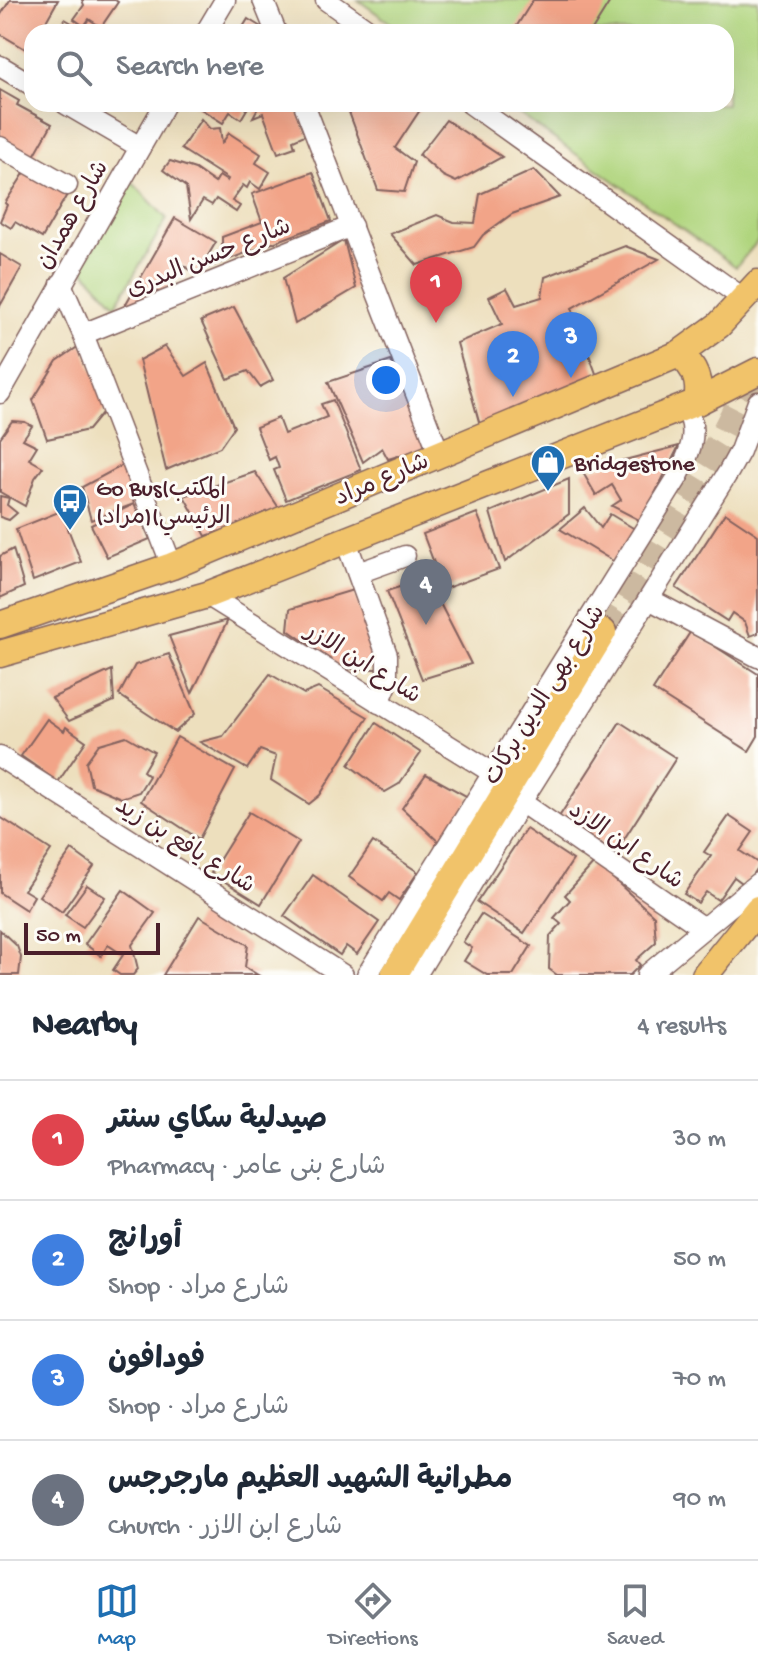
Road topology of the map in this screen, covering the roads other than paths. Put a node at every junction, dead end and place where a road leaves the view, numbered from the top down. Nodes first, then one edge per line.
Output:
1 (225, 0) edge
2 (263, 0) edge
3 (326, 0) edge
4 (211, 24) edge
5 (273, 24) edge
6 (360, 24) edge
7 (0, 66) edge
8 (24, 80) edge
9 (80, 112) edge
10 (160, 112) edge
11 (307, 112) edge
12 (483, 112) edge
13 (0, 147) edge
14 (140, 147) junction
15 (67, 185) dead end
16 (352, 226) junction
17 (61, 284) junction
18 (751, 291) edge
19 (83, 334) junction
20 (679, 354) junction
21 (758, 371) edge
22 (758, 379) edge
23 (0, 393) edge
24 (758, 402) edge
25 (691, 404) junction
26 (753, 434) edge
27 (439, 453) junction
28 (346, 541) junction
29 (405, 556) dead end
30 (172, 566) junction
31 (358, 573) junction
32 (207, 595) junction
33 (649, 599) junction
34 (0, 625) edge
35 (603, 632) tunnel mouth
36 (0, 654) edge
37 (758, 657) edge
38 (379, 703) junction
39 (0, 757) edge
40 (493, 773) junction
41 (521, 802) junction
42 (462, 844) junction
43 (758, 883) edge
44 (758, 909) edge
45 (703, 928) junction
46 (343, 975) edge
47 (367, 975) edge
48 (394, 975) edge
49 (416, 975) edge
50 (647, 975) edge
51 (705, 975) edge

1 - 4 street
2 - 5 street
3 - 6 street
7 - 8 street
9 - 14 street
10 - 14 street, شارع همدان
11 - 16 street
12 - 18 street
13 - 15 street
14 - 17 street, شارع همدان
16 - 19 street, شارع حسن البدرى
16 - 27 street
17 - 19 street
17 - 23 street, شارع همدان
18 - 20 main road, شارع مراد
19 - 30 street
20 - 25 main road
20 - 27 main road, شارع مراد
21 - 22 street
21 - 25 main road, شارع مراد
24 - 26 street
25 - 28 main road, شارع مراد
25 - 40 street, شارع بهى الدين بركات
26 - 33 street
27 - 30 main road, شارع مراد
28 - 31 street
28 - 32 main road, شارع مراد
29 - 31 street
30 - 34 main road, شارع مراد
31 - 38 street
32 - 36 main road, شارع مراد
32 - 38 street, شارع ابن الازر
33 - 37 street
33 - 41 street
35 - 42 main road, شارع بهى الدين بركات
38 - 40 street, شارع ابن الازر
39 - 46 street, شارع يافع بن زيد
40 - 42 street, شارع بهى الدين بركات
41 - 45 street, شارع ابن الازد
41 - 49 street
42 - 47 street, شارع بهى الدين بركات
42 - 48 main road, شارع بهى الدين بركات
43 - 45 street
44 - 51 main road
45 - 50 street

